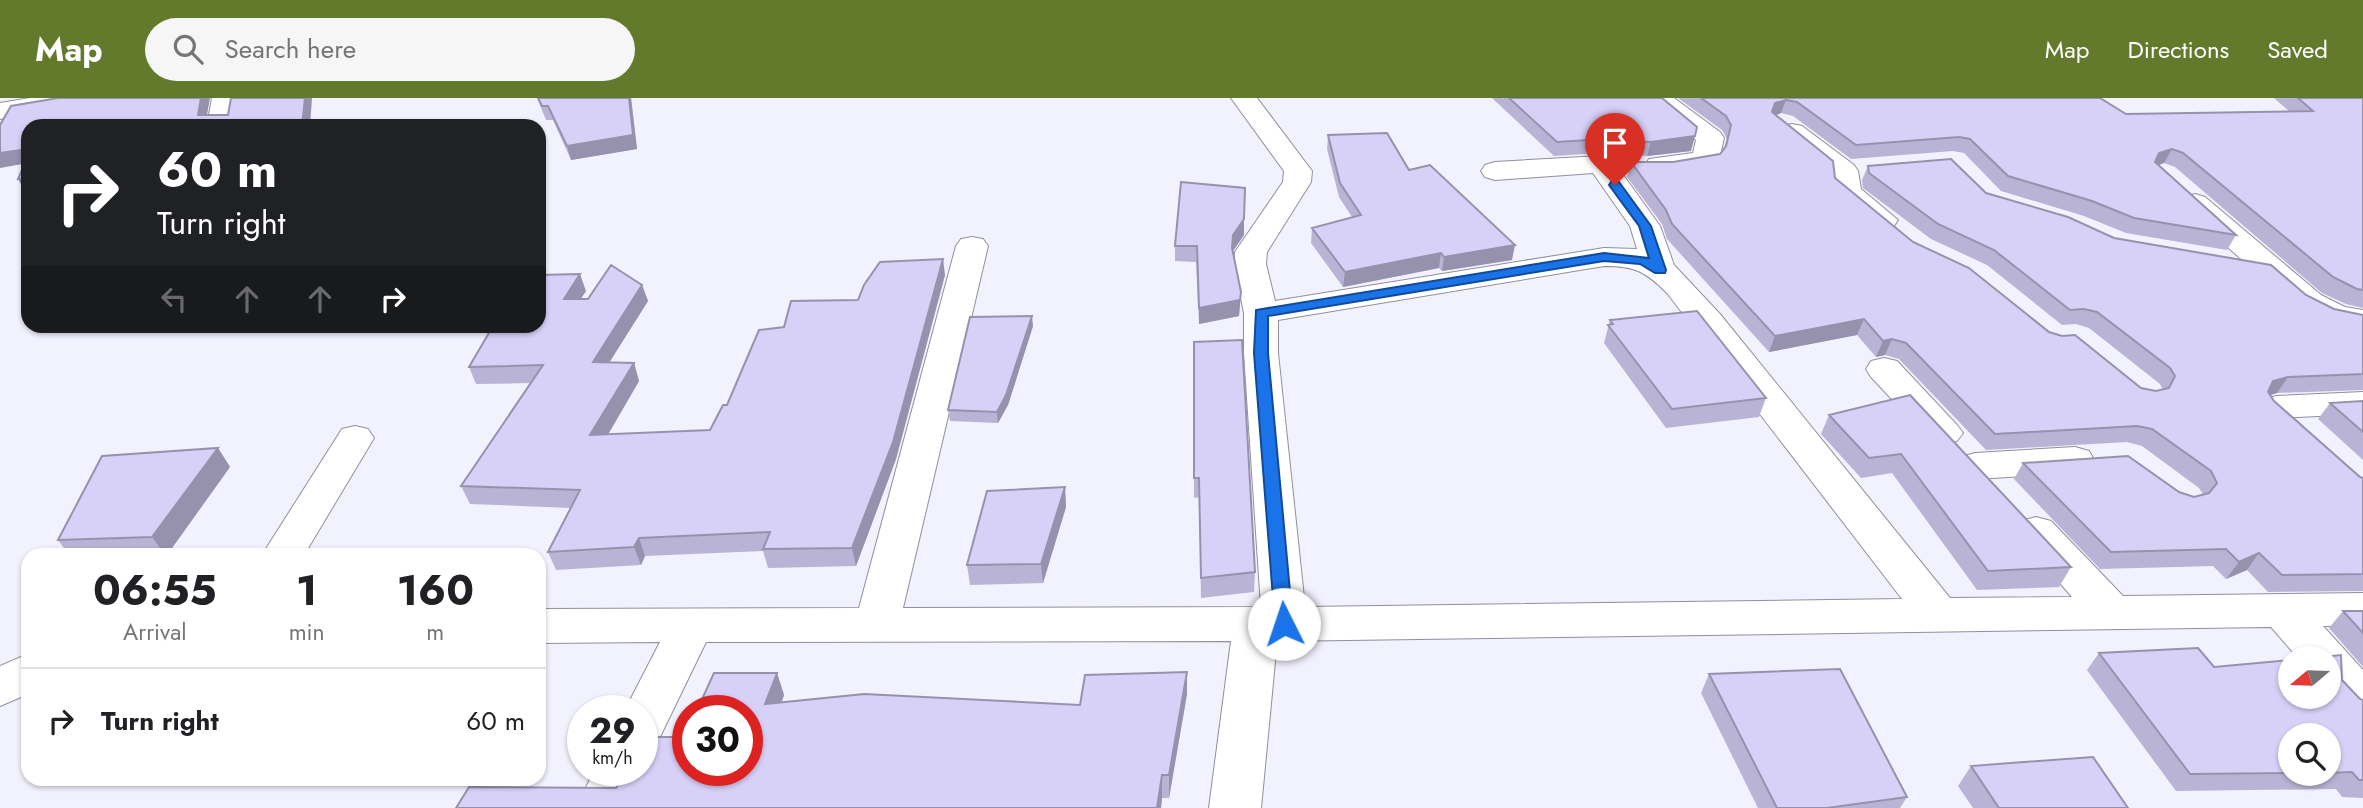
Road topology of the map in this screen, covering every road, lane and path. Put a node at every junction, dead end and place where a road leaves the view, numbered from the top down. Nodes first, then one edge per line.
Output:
1 (75, 98) edge
2 (225, 98) edge
3 (1244, 98) edge
4 (1658, 98) edge
5 (0, 111) edge
6 (220, 119) edge
7 (1782, 124) edge
8 (1601, 164) junction
9 (1495, 171) dead end
10 (2173, 184) edge
11 (1908, 240) edge
12 (972, 246) dead end
13 (2221, 262) edge
14 (1660, 270) junction
15 (2273, 270) junction
16 (1261, 313) junction
17 (2363, 320) edge
18 (1884, 369) dead end
19 (2363, 403) edge
20 (355, 438) dead end
21 (2313, 439) edge
22 (2113, 458) edge
23 (1975, 466) junction
24 (287, 548) edge
25 (2363, 609) edge
26 (2283, 611) junction
27 (2113, 613) junction
28 (1940, 616) junction
29 (692, 624) junction
30 (877, 624) junction
31 (1270, 624) junction
32 (546, 626) edge
33 (2314, 646) edge
34 (21, 676) edge
35 (2342, 678) edge
36 (0, 688) edge
37 (657, 695) edge
38 (2363, 701) edge
39 (612, 786) edge
40 (601, 808) edge
41 (1235, 808) edge

1 - 5 street
2 - 6 street
3 - 16 street
4 - 8 street
7 - 11 street
8 - 9 street
8 - 14 street
10 - 15 street
12 - 30 street
13 - 15 street
14 - 16 street
14 - 28 street
15 - 17 street
16 - 31 street
18 - 23 street
19 - 21 street
20 - 24 street
22 - 23 street
23 - 27 street
25 - 26 street
26 - 27 street
26 - 33 street
27 - 28 street
28 - 31 street
29 - 30 street
29 - 32 street
29 - 37 street
30 - 31 street
31 - 41 street
34 - 36 street
35 - 38 street
39 - 40 street

